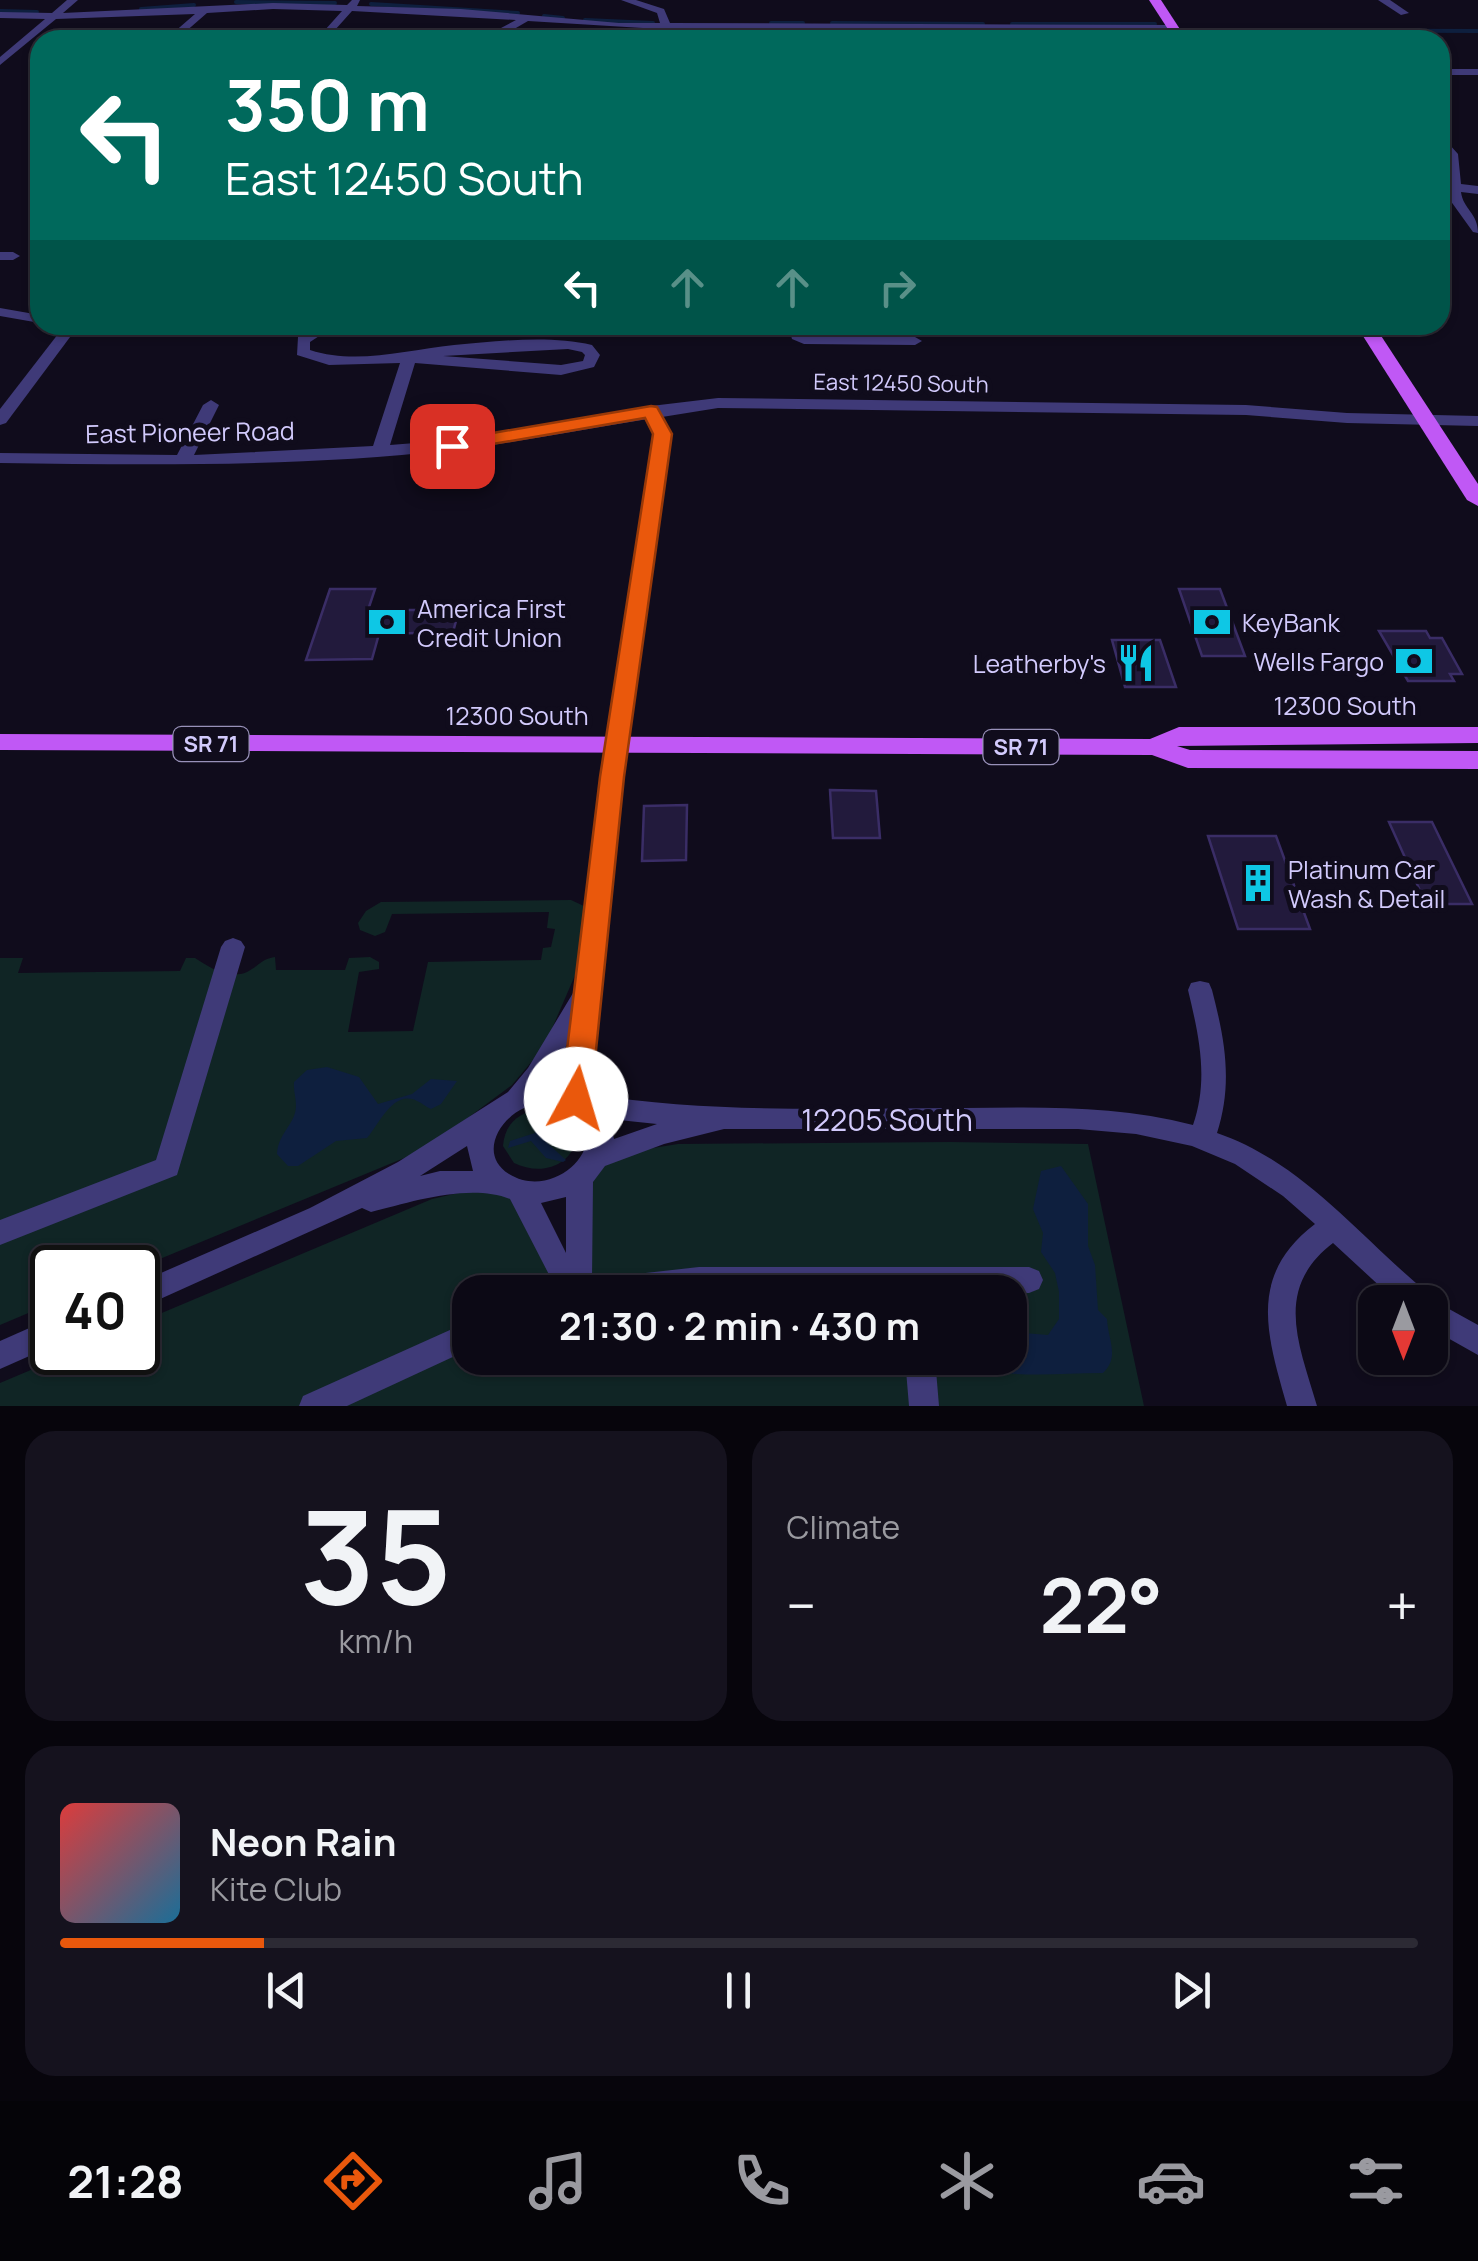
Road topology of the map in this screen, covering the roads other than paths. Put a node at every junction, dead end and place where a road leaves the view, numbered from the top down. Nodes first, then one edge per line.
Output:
1 (73, 0) edge
2 (626, 0) edge
3 (1155, 0) edge
4 (1383, 0) edge
5 (214, 2) edge
6 (354, 3) edge
7 (0, 7) edge
8 (538, 11) junction
9 (57, 13) junction
10 (1404, 13) dead end
11 (0, 15) edge
12 (525, 18) junction
13 (665, 23) junction
14 (1173, 29) edge
15 (37, 30) edge
16 (182, 30) edge
17 (330, 30) edge
18 (505, 30) edge
19 (664, 30) edge
20 (30, 36) edge
21 (0, 62) edge
22 (1450, 72) edge
23 (1478, 72) edge
24 (1450, 186) edge
25 (1450, 190) edge
26 (1478, 190) edge
27 (1478, 228) edge
28 (0, 312) edge
29 (30, 317) edge
30 (64, 335) edge
31 (312, 335) edge
32 (330, 335) edge
33 (797, 335) edge
34 (1371, 335) edge
35 (914, 342) dead end
36 (360, 357) junction
37 (409, 358) junction
38 (211, 404) dead end
39 (651, 411) junction
40 (0, 420) edge
41 (1425, 420) junction
42 (1478, 420) edge
43 (380, 451) junction
44 (0, 458) edge
45 (183, 460) junction
46 (1478, 500) edge
47 (1478, 735) edge
48 (0, 742) edge
49 (616, 745) junction
50 (1154, 747) junction
51 (1478, 760) edge
52 (232, 947) dead end
53 (587, 989) junction
54 (1200, 990) dead end
55 (518, 1098) junction
56 (580, 1101) junction
57 (491, 1115) junction
58 (735, 1118) junction
59 (1202, 1138) junction
60 (588, 1167) junction
61 (510, 1187) junction
62 (345, 1207) junction
63 (1334, 1226) junction
64 (0, 1233) edge
65 (563, 1275) edge
66 (577, 1275) edge
67 (1399, 1285) edge
68 (160, 1287) edge
69 (1448, 1323) edge
70 (1478, 1341) edge
71 (30, 1342) edge
72 (452, 1344) edge
73 (0, 1355) edge
74 (921, 1375) edge
75 (314, 1406) edge
76 (924, 1406) edge
77 (1302, 1406) edge

1 - 9 street
2 - 13 street
3 - 14 main road
4 - 10 street
5 - 6 street
5 - 9 street
5 - 16 street
6 - 8 street
6 - 12 street
6 - 17 street
7 - 9 street
8 - 12 street
8 - 13 street
9 - 11 street
9 - 15 street
12 - 13 street
12 - 18 street
13 - 14 street
13 - 19 street
20 - 21 street
22 - 23 street
24 - 26 street
25 - 27 street
28 - 29 street
30 - 40 street
31 - 36 street
32 - 36 street
33 - 35 street
34 - 41 main road
36 - 37 street
37 - 37 street
37 - 43 street
38 - 45 street
39 - 41 street, East 12450 South
39 - 43 street, East 12450 South
39 - 49 street
41 - 42 street, East 12450 South
41 - 46 main road
43 - 45 street, East Pioneer Road
44 - 45 street, East Pioneer Road
47 - 50 main road, 12300 South / SR 71
48 - 49 main road, 12300 South / SR 71
49 - 50 main road, 12300 South / SR 71
49 - 53 street
50 - 51 main road, 12300 South / SR 71
52 - 64 street
53 - 55 street
53 - 56 street
54 - 59 street
55 - 56 street
55 - 57 street
56 - 58 street, 12205 South
56 - 60 street
57 - 61 street
57 - 62 street
58 - 59 street, 12205 South
58 - 60 street, 12205 South
59 - 63 street, 12205 South
60 - 61 street
60 - 66 street
61 - 62 street
61 - 65 street
62 - 68 street
63 - 67 street, 12205 South
63 - 77 street
69 - 70 street
71 - 73 street
72 - 75 street
74 - 76 street

